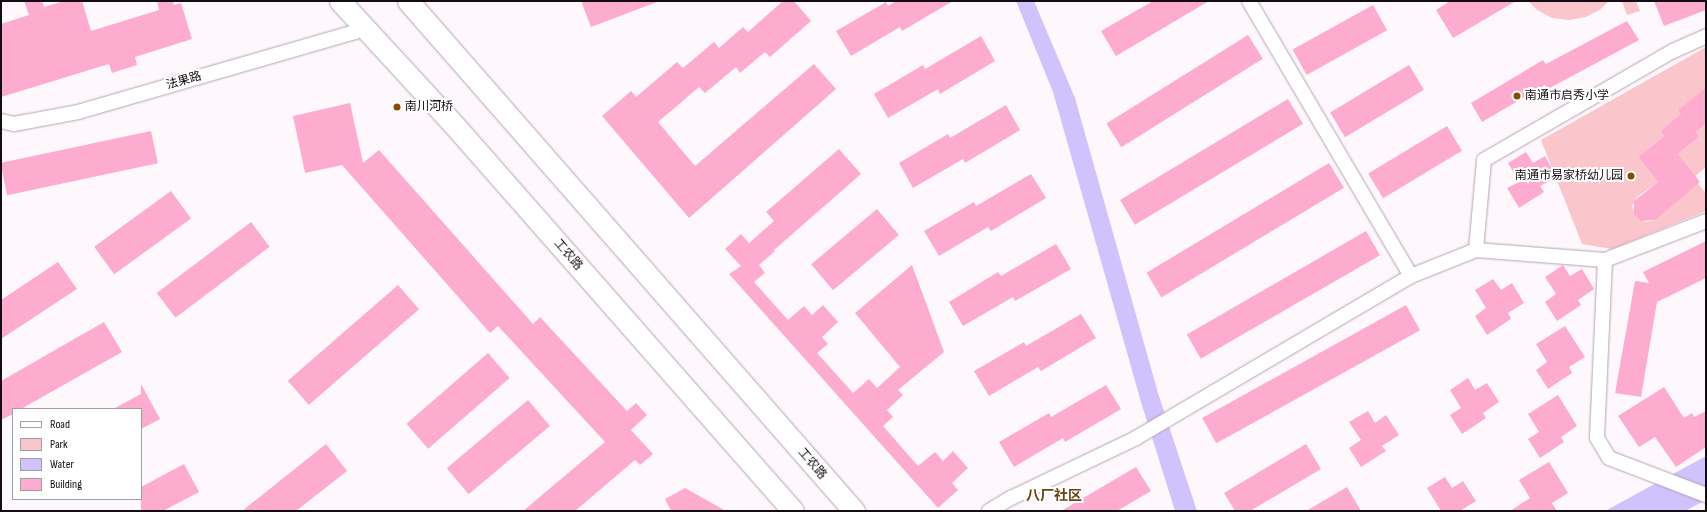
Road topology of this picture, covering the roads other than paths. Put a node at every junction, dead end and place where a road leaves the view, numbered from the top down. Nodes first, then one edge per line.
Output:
1 (340, 1) edge
2 (408, 1) edge
3 (1249, 1) edge
4 (365, 29) junction
5 (1706, 36) edge
6 (1, 121) edge
7 (1706, 221) edge
8 (1476, 250) junction
9 (1605, 260) junction
10 (1411, 276) junction
11 (1706, 495) edge
12 (793, 511) edge
13 (854, 511) edge
14 (989, 511) edge

1 - 4 main road, 工农路
2 - 13 main road, 工农路
3 - 10 street
4 - 6 street, 法果路
4 - 12 main road, 工农路
5 - 8 street
7 - 9 street
8 - 9 street
8 - 10 street
9 - 11 street
10 - 14 street

